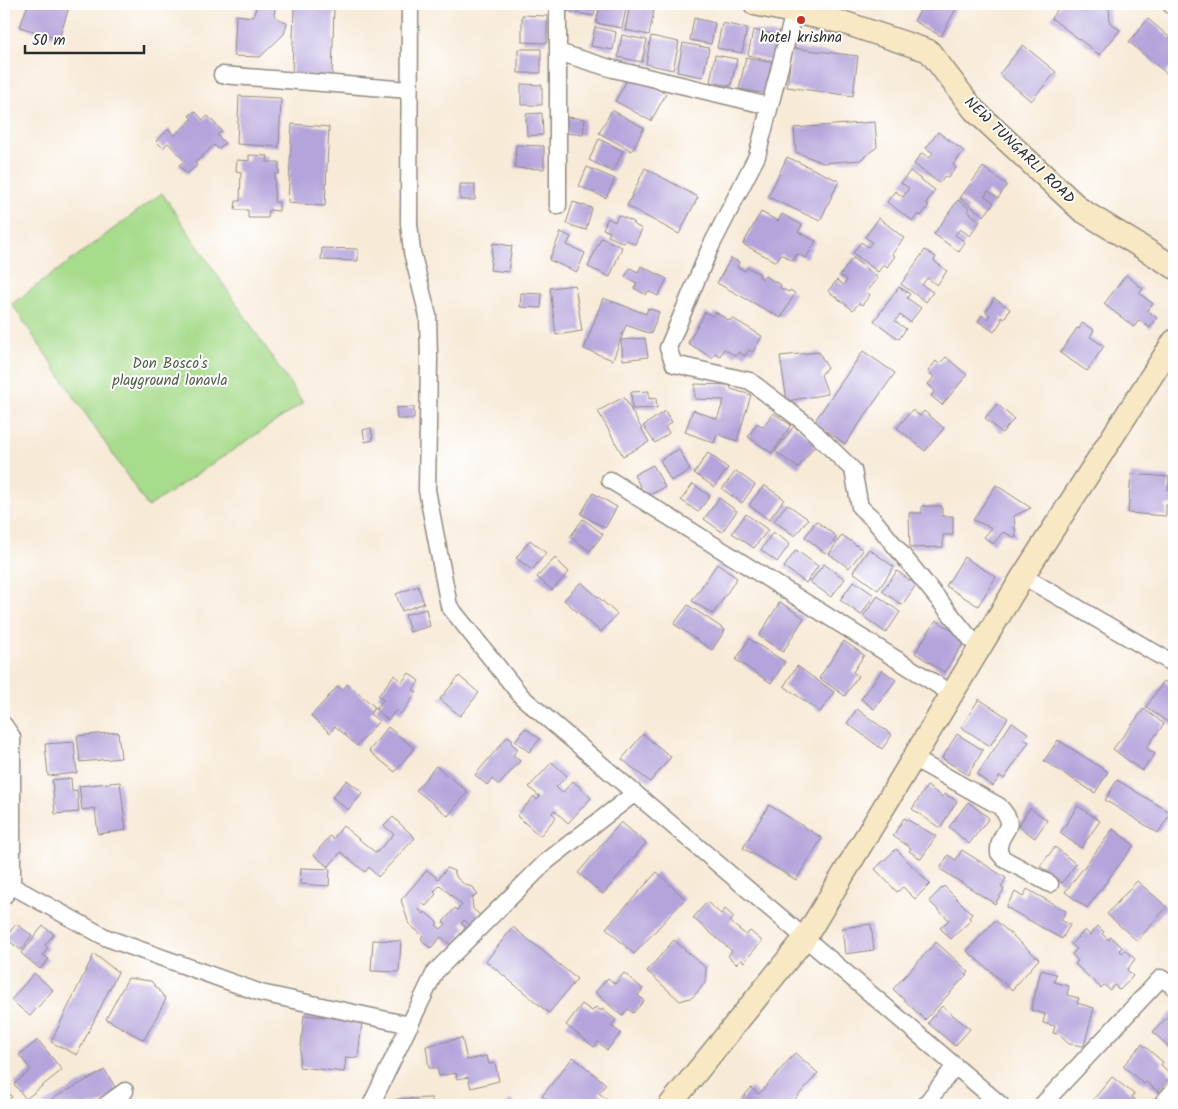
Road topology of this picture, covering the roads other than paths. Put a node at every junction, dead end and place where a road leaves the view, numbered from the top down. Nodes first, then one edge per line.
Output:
1 (410, 4) edge
2 (558, 4) edge
3 (755, 4) edge
4 (1170, 4) edge
5 (1174, 7) edge
6 (794, 12) junction
7 (558, 52) junction
8 (222, 75) dead end
9 (410, 90) junction
10 (769, 106) junction
11 (558, 206) dead end
12 (1174, 267) edge
13 (1174, 341) edge
14 (610, 480) dead end
15 (1023, 576) junction
16 (979, 649) junction
17 (1174, 664) edge
18 (952, 694) junction
19 (4, 725) edge
20 (913, 758) junction
21 (635, 793) junction
22 (1050, 884) dead end
23 (8, 891) edge
24 (805, 938) junction
25 (1174, 988) edge
26 (410, 1025) junction
27 (956, 1066) junction
28 (1174, 1090) edge
29 (125, 1091) dead end
30 (106, 1105) edge
31 (371, 1105) edge
32 (670, 1105) edge
33 (925, 1105) edge
34 (1001, 1105) edge
35 (1042, 1105) edge
36 (1161, 1105) edge

1 - 9 street
2 - 7 street
3 - 6 street, NEW TUNGARLI ROAD
4 - 5 street
6 - 10 street
6 - 12 street, NEW TUNGARLI ROAD
7 - 10 street
7 - 11 street
8 - 9 street
9 - 21 street
10 - 16 street
13 - 15 street
14 - 18 street
15 - 16 street
15 - 17 street
16 - 18 street
18 - 20 street
19 - 23 street
20 - 22 street
20 - 24 street
21 - 24 street
21 - 26 street
23 - 26 street
24 - 27 street
24 - 32 street
25 - 35 street
26 - 31 street
27 - 33 street
27 - 34 street
28 - 36 street
29 - 30 street

